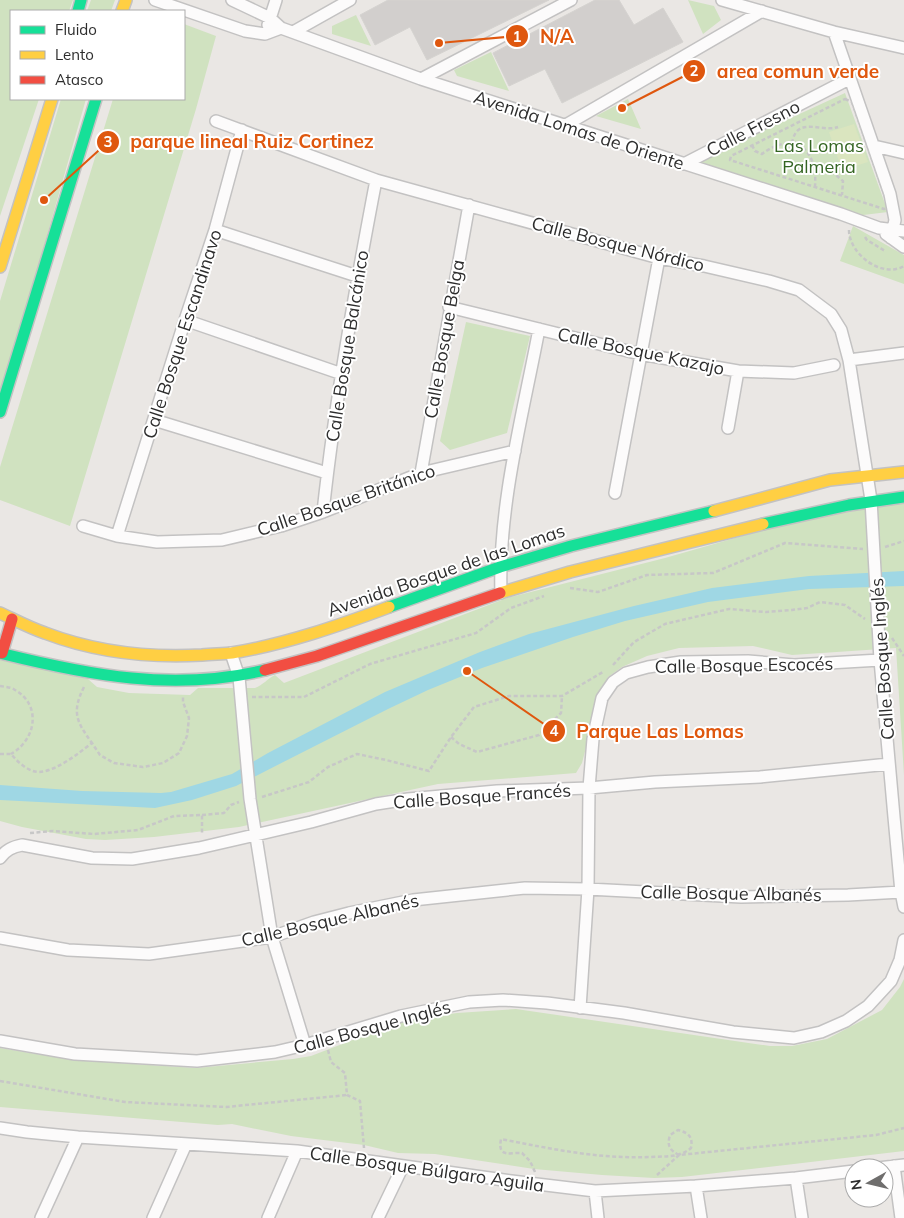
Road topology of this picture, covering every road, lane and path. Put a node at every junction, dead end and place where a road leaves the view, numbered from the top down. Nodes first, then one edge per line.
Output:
1 (155, 0) edge
2 (232, 0) edge
3 (276, 0) edge
4 (350, 0) edge
5 (571, 0) edge
6 (722, 0) edge
7 (185, 5) edge
8 (762, 11) junction
9 (270, 18) junction
10 (281, 28) junction
11 (293, 32) junction
12 (834, 32) junction
13 (265, 34) junction
14 (904, 48) edge
15 (422, 79) junction
16 (849, 79) junction
17 (52, 100) edge
18 (94, 100) edge
19 (838, 101) dead end
20 (216, 121) dead end
21 (564, 126) junction
22 (838, 127) dead end
23 (242, 130) junction
24 (792, 143) junction
25 (752, 145) junction
26 (874, 146) junction
27 (904, 153) edge
28 (684, 164) junction
29 (812, 167) junction
30 (376, 180) junction
31 (815, 186) junction
32 (469, 205) junction
33 (849, 226) dead end
34 (216, 230) junction
35 (896, 233) edge
36 (864, 236) dead end
37 (904, 247) edge
38 (886, 251) dead end
39 (659, 258) junction
40 (904, 266) edge
41 (0, 267) edge
42 (357, 276) junction
43 (450, 308) junction
44 (185, 320) junction
45 (539, 328) junction
46 (904, 353) edge
47 (640, 354) junction
48 (849, 360) junction
49 (834, 365) dead end
50 (738, 371) junction
51 (342, 374) junction
52 (0, 412) edge
53 (154, 420) junction
54 (728, 428) dead end
55 (515, 451) junction
56 (904, 472) edge
57 (327, 473) junction
58 (421, 473) junction
59 (868, 475) junction
60 (615, 493) dead end
61 (904, 497) edge
62 (871, 500) junction
63 (323, 512) junction
64 (83, 526) dead end
65 (117, 536) junction
66 (904, 541) edge
67 (619, 547) junction
68 (874, 550) junction
69 (500, 567) junction
70 (567, 588) dead end
71 (501, 593) junction
72 (551, 594) dead end
73 (820, 602) dead end
74 (0, 613) edge
75 (12, 619) junction
76 (1, 653) edge
77 (230, 653) junction
78 (880, 660) junction
79 (91, 672) junction
80 (239, 677) junction
81 (0, 686) edge
82 (183, 693) dead end
83 (562, 696) junction
84 (240, 697) junction
85 (451, 738) junction
86 (92, 744) junction
87 (0, 754) edge
88 (11, 754) junction
89 (889, 764) junction
90 (589, 788) junction
91 (250, 800) junction
92 (202, 815) junction
93 (256, 834) junction
94 (22, 845) junction
95 (199, 848) junction
96 (1, 854) edge
97 (588, 889) junction
98 (901, 892) junction
99 (904, 907) edge
100 (272, 937) junction
101 (0, 938) edge
102 (904, 940) edge
103 (580, 1008) junction
104 (325, 1039) junction
105 (0, 1041) edge
106 (305, 1045) junction
107 (0, 1081) edge
108 (347, 1095) junction
109 (0, 1128) edge
110 (904, 1128) edge
111 (78, 1137) junction
112 (186, 1144) junction
113 (297, 1151) junction
114 (679, 1155) junction
115 (365, 1160) junction
116 (403, 1166) junction
117 (899, 1166) edge
118 (844, 1172) edge
119 (796, 1178) junction
120 (538, 1184) junction
121 (696, 1186) junction
122 (648, 1189) junction
123 (595, 1191) junction
124 (42, 1218) edge
125 (153, 1218) edge
126 (268, 1218) edge
127 (378, 1218) edge
128 (598, 1218) edge
129 (701, 1218) edge
130 (802, 1218) edge
131 (901, 1218) edge

1 - 7 street
2 - 9 street, Avenida Lomas de Oriente
3 - 9 street
4 - 11 street
5 - 15 street
6 - 8 street
7 - 13 street
8 - 12 street
8 - 21 street
9 - 10 street, Avenida Lomas de Oriente
9 - 13 street
10 - 11 street, Avenida Lomas de Oriente
10 - 13 street
11 - 15 street, Avenida Lomas de Oriente
12 - 14 street
12 - 16 street
15 - 21 street, Avenida Lomas de Oriente
16 - 26 street
16 - 28 street, Calle Fresno
17 - 41 street
18 - 52 street
19 - 25 path
20 - 23 street, Calle Bosque Nórdico
21 - 28 street, Avenida Lomas de Oriente
22 - 24 path
23 - 30 street, Calle Bosque Nórdico
23 - 34 street, Calle Bosque Escandinavo
24 - 25 path
24 - 29 path
25 - 31 path
26 - 27 street
26 - 35 street
28 - 35 street, Avenida Lomas de Oriente
29 - 31 path
29 - 31 path
30 - 32 street, Calle Bosque Nórdico
30 - 42 street, Calle Bosque Balcánico
32 - 39 street, Calle Bosque Nórdico
32 - 43 street, Calle Bosque Belga
33 - 40 path
34 - 42 street
34 - 44 street, Calle Bosque Escandinavo
35 - 37 street, Avenida Lomas de Oriente
36 - 38 path
39 - 47 street
39 - 48 street, Calle Bosque Nórdico
42 - 51 street, Calle Bosque Balcánico
43 - 45 street, Calle Bosque Kazajo
43 - 58 street, Calle Bosque Belga
44 - 51 street
44 - 53 street, Calle Bosque Escandinavo
45 - 47 street, Calle Bosque Kazajo
45 - 55 street
46 - 48 street
47 - 50 street, Calle Bosque Kazajo
47 - 60 street
48 - 59 street, Calle Bosque Nórdico
49 - 50 street, Calle Bosque Kazajo
50 - 54 street
51 - 57 street, Calle Bosque Balcánico
53 - 57 street
53 - 65 street, Calle Bosque Escandinavo
55 - 58 street, Calle Bosque Británico
55 - 69 street
56 - 59 street, Avenida Bosque de las Lomas
57 - 63 street, Calle Bosque Balcánico
58 - 63 street, Calle Bosque Británico
59 - 62 street, Calle Bosque Nórdico
59 - 67 street, Avenida Bosque de las Lomas
61 - 62 street, Avenida Bosque de las Lomas
62 - 67 street, Avenida Bosque de las Lomas
62 - 68 street, Calle Bosque Inglés
63 - 65 street, Calle Bosque Británico
64 - 65 street, Calle Bosque Británico
66 - 68 path
67 - 69 street, Avenida Bosque de las Lomas
67 - 71 street, Avenida Bosque de las Lomas
68 - 70 path
68 - 78 street, Calle Bosque Inglés
69 - 71 street
69 - 77 street, Avenida Bosque de las Lomas
71 - 80 street, Avenida Bosque de las Lomas
72 - 84 path
73 - 83 path
74 - 75 street, Avenida Bosque de las Lomas
75 - 76 street
75 - 77 street, Avenida Bosque de las Lomas
76 - 79 street, Avenida Bosque de las Lomas
77 - 80 street
78 - 89 street, Calle Bosque Inglés
78 - 90 street, Calle Bosque Escocés
79 - 80 street, Avenida Bosque de las Lomas
79 - 86 path
80 - 84 street
81 - 88 path
82 - 86 path
83 - 85 path
83 - 85 path
84 - 91 street
85 - 91 path
86 - 88 path
87 - 88 path
89 - 90 street, Calle Bosque Francés
89 - 98 street, Calle Bosque Inglés
90 - 93 street, Calle Bosque Francés
90 - 97 street, Calle Bosque Escocés
91 - 92 path
91 - 93 street
92 - 94 path
92 - 95 path
93 - 95 street, Calle Bosque Francés
93 - 100 street
94 - 95 street, Calle Bosque Francés
94 - 96 street
97 - 98 street, Calle Bosque Albanés
97 - 100 street, Calle Bosque Albanés
97 - 103 street, Calle Bosque Escocés
98 - 99 street, Calle Bosque Inglés
100 - 101 street, Calle Bosque Albanés
100 - 106 street
102 - 103 street, Calle Bosque Inglés
103 - 104 street, Calle Bosque Inglés
104 - 106 street, Calle Bosque Inglés
104 - 108 path
105 - 106 street, Calle Bosque Inglés
107 - 108 path
108 - 115 path
109 - 111 street, Calle Bosque Búlgaro Aguila
110 - 114 path
111 - 112 street, Calle Bosque Búlgaro Aguila
111 - 124 street
112 - 113 street, Calle Bosque Búlgaro Aguila
112 - 125 street
113 - 115 street, Calle Bosque Búlgaro Aguila
113 - 126 street
114 - 114 path
114 - 120 path
114 - 122 path
115 - 116 street, Calle Bosque Búlgaro Aguila
116 - 120 street, Calle Bosque Búlgaro Aguila
116 - 127 street
117 - 131 street
118 - 119 street, Calle Bosque Búlgaro Aguila
119 - 121 street, Calle Bosque Búlgaro Aguila
119 - 130 street
120 - 123 street, Calle Bosque Búlgaro Aguila
121 - 122 street, Calle Bosque Búlgaro Aguila
121 - 129 street
122 - 123 street, Calle Bosque Búlgaro Aguila
123 - 128 street

